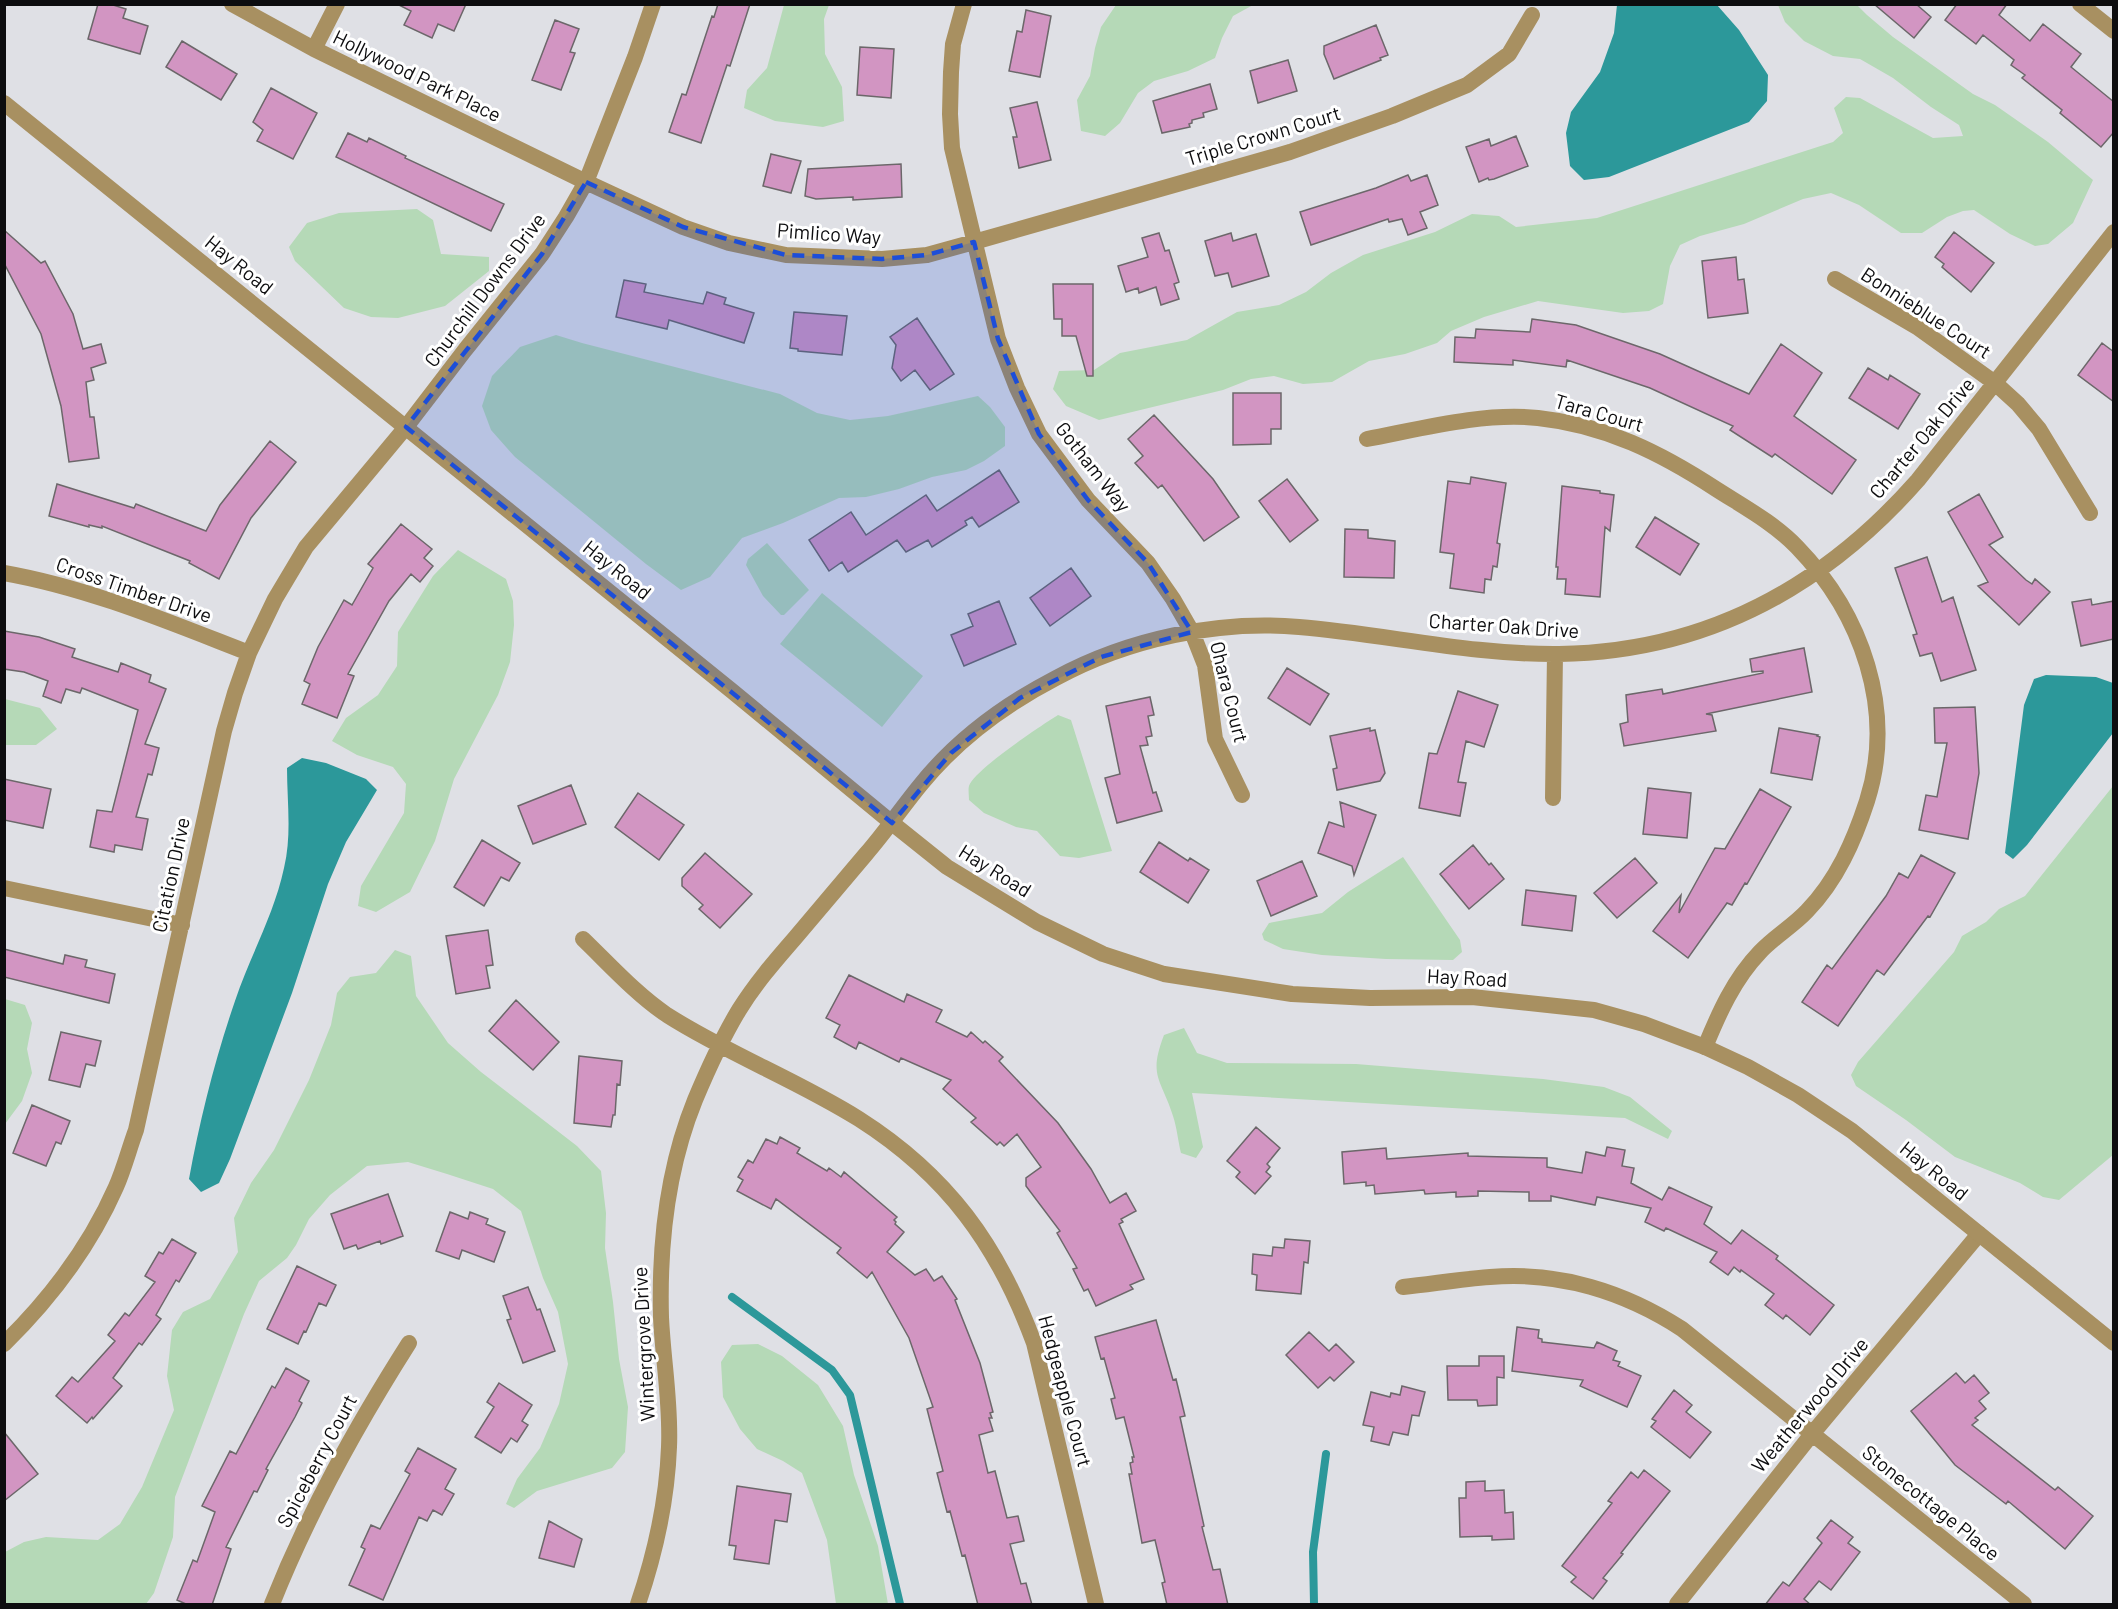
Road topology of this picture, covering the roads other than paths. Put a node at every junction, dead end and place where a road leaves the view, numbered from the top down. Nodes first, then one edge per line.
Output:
1 (232, 4) edge
2 (336, 4) edge
3 (653, 4) edge
4 (964, 4) edge
5 (2080, 4) edge
6 (1532, 15) dead end
7 (2114, 31) edge
8 (314, 49) junction
9 (4, 103) edge
10 (586, 182) junction
11 (2114, 232) edge
12 (974, 242) junction
13 (1834, 279) dead end
14 (1995, 383) junction
15 (406, 427) junction
16 (1366, 439) dead end
17 (2090, 513) dead end
18 (1818, 570) junction
19 (4, 573) edge
20 (1191, 632) junction
21 (249, 653) junction
22 (1555, 654) junction
23 (1242, 795) dead end
24 (1553, 798) dead end
25 (892, 823) junction
26 (4, 888) edge
27 (182, 925) junction
28 (583, 939) dead end
29 (720, 1045) junction
30 (1705, 1047) junction
31 (1979, 1234) junction
32 (1403, 1287) dead end
33 (409, 1343) dead end
34 (2114, 1343) edge
35 (4, 1344) edge
36 (1812, 1434) junction
37 (272, 1605) edge
38 (638, 1605) edge
39 (1096, 1605) edge
40 (1677, 1605) edge
41 (2024, 1605) edge

1 - 8 street, Hollywood Park Place
2 - 8 street
3 - 10 street, Churchill Downs Drive
4 - 12 street, Gotham Way
5 - 7 street
6 - 12 street, Triple Crown Court
8 - 10 street, Hollywood Park Place
9 - 15 street, Hay Road
10 - 12 street, Pimlico Way
10 - 15 street, Churchill Downs Drive
11 - 14 street, Charter Oak Drive
12 - 20 street, Gotham Way
13 - 14 street, Bonnieblue Court
14 - 17 street, Bonnieblue Court
14 - 18 street, Charter Oak Drive
15 - 21 street, Citation Drive
15 - 25 street, Hay Road
16 - 18 street, Tara Court
18 - 22 street, Charter Oak Drive
18 - 30 street, Tara Court
19 - 21 street, Cross Timber Drive
20 - 22 street, Charter Oak Drive
20 - 23 street, Ohara Court
20 - 25 street, Charter Oak Drive
21 - 27 street, Citation Drive
22 - 24 street
25 - 29 street, Wintergrove Drive
25 - 30 street, Hay Road
26 - 27 street
27 - 35 street, Citation Drive
28 - 29 street, Hedgeapple Court
29 - 38 street, Wintergrove Drive
29 - 39 street, Hedgeapple Court
30 - 31 street, Hay Road
31 - 34 street, Hay Road
31 - 36 street, Weatherwood Drive
32 - 36 street, Stonecottage Place
33 - 37 street, Spiceberry Court
36 - 40 street, Weatherwood Drive
36 - 41 street, Stonecottage Place

